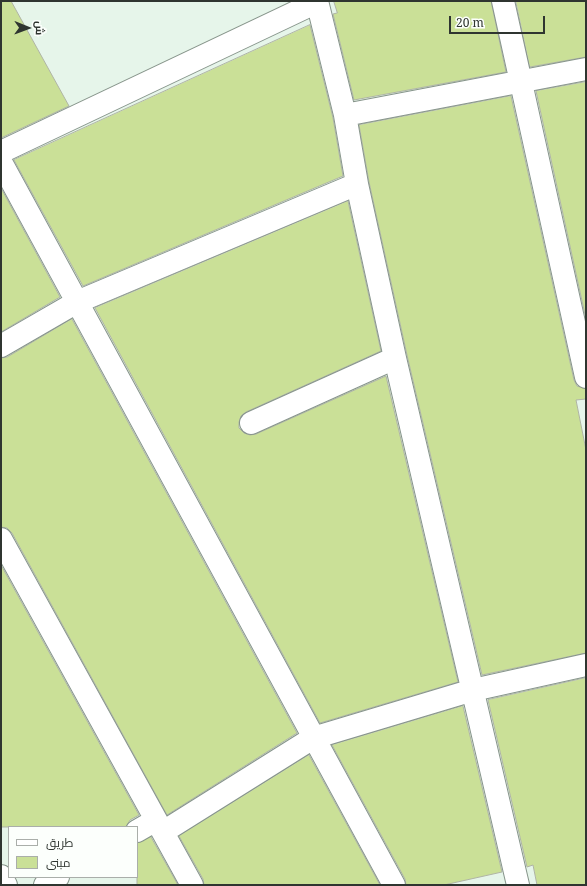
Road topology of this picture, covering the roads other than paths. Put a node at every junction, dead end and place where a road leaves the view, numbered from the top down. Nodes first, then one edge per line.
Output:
1 (503, 1) edge
2 (317, 2) edge
3 (586, 69) edge
4 (522, 81) junction
5 (345, 115) junction
6 (1, 152) edge
7 (1, 162) edge
8 (357, 184) junction
9 (77, 302) junction
10 (1, 346) edge
11 (395, 358) junction
12 (586, 377) edge
13 (251, 423) dead end
14 (1, 539) edge
15 (586, 665) edge
16 (473, 690) junction
17 (313, 738) junction
18 (160, 826) junction
19 (138, 831) edge
20 (1, 876) edge
21 (56, 878) edge
22 (6, 885) edge
23 (45, 885) edge
24 (192, 885) edge
25 (394, 885) edge
26 (518, 885) edge

1 - 4 street
2 - 5 street
2 - 6 street
3 - 4 street
4 - 5 street
4 - 12 street
5 - 8 street
7 - 9 street
8 - 9 street
8 - 11 street
9 - 10 street
9 - 17 street
11 - 13 street
11 - 16 street
14 - 18 street
15 - 16 street
16 - 17 street
16 - 26 street
17 - 18 street
17 - 25 street
18 - 19 street
18 - 24 street
20 - 22 street
21 - 23 street

